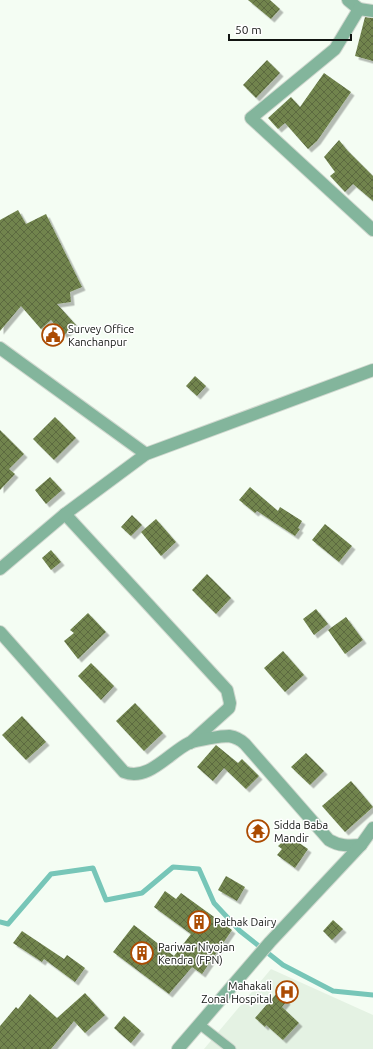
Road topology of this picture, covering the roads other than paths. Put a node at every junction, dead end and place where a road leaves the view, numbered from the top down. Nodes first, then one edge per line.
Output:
1 (348, 0) edge
2 (359, 9) junction
3 (373, 11) edge
4 (373, 230) edge
5 (0, 348) edge
6 (373, 370) edge
7 (146, 454) junction
8 (65, 514) junction
9 (0, 569) edge
10 (0, 632) edge
11 (190, 743) junction
12 (373, 828) edge
13 (361, 845) junction
14 (200, 1024) junction
15 (178, 1049) edge
16 (231, 1049) edge

1 - 2 street
2 - 3 street
2 - 4 street
5 - 7 street
6 - 7 street
7 - 8 street
8 - 9 street
8 - 11 street
10 - 11 street
11 - 13 street
12 - 13 street
13 - 14 street
14 - 15 street
14 - 16 lane

